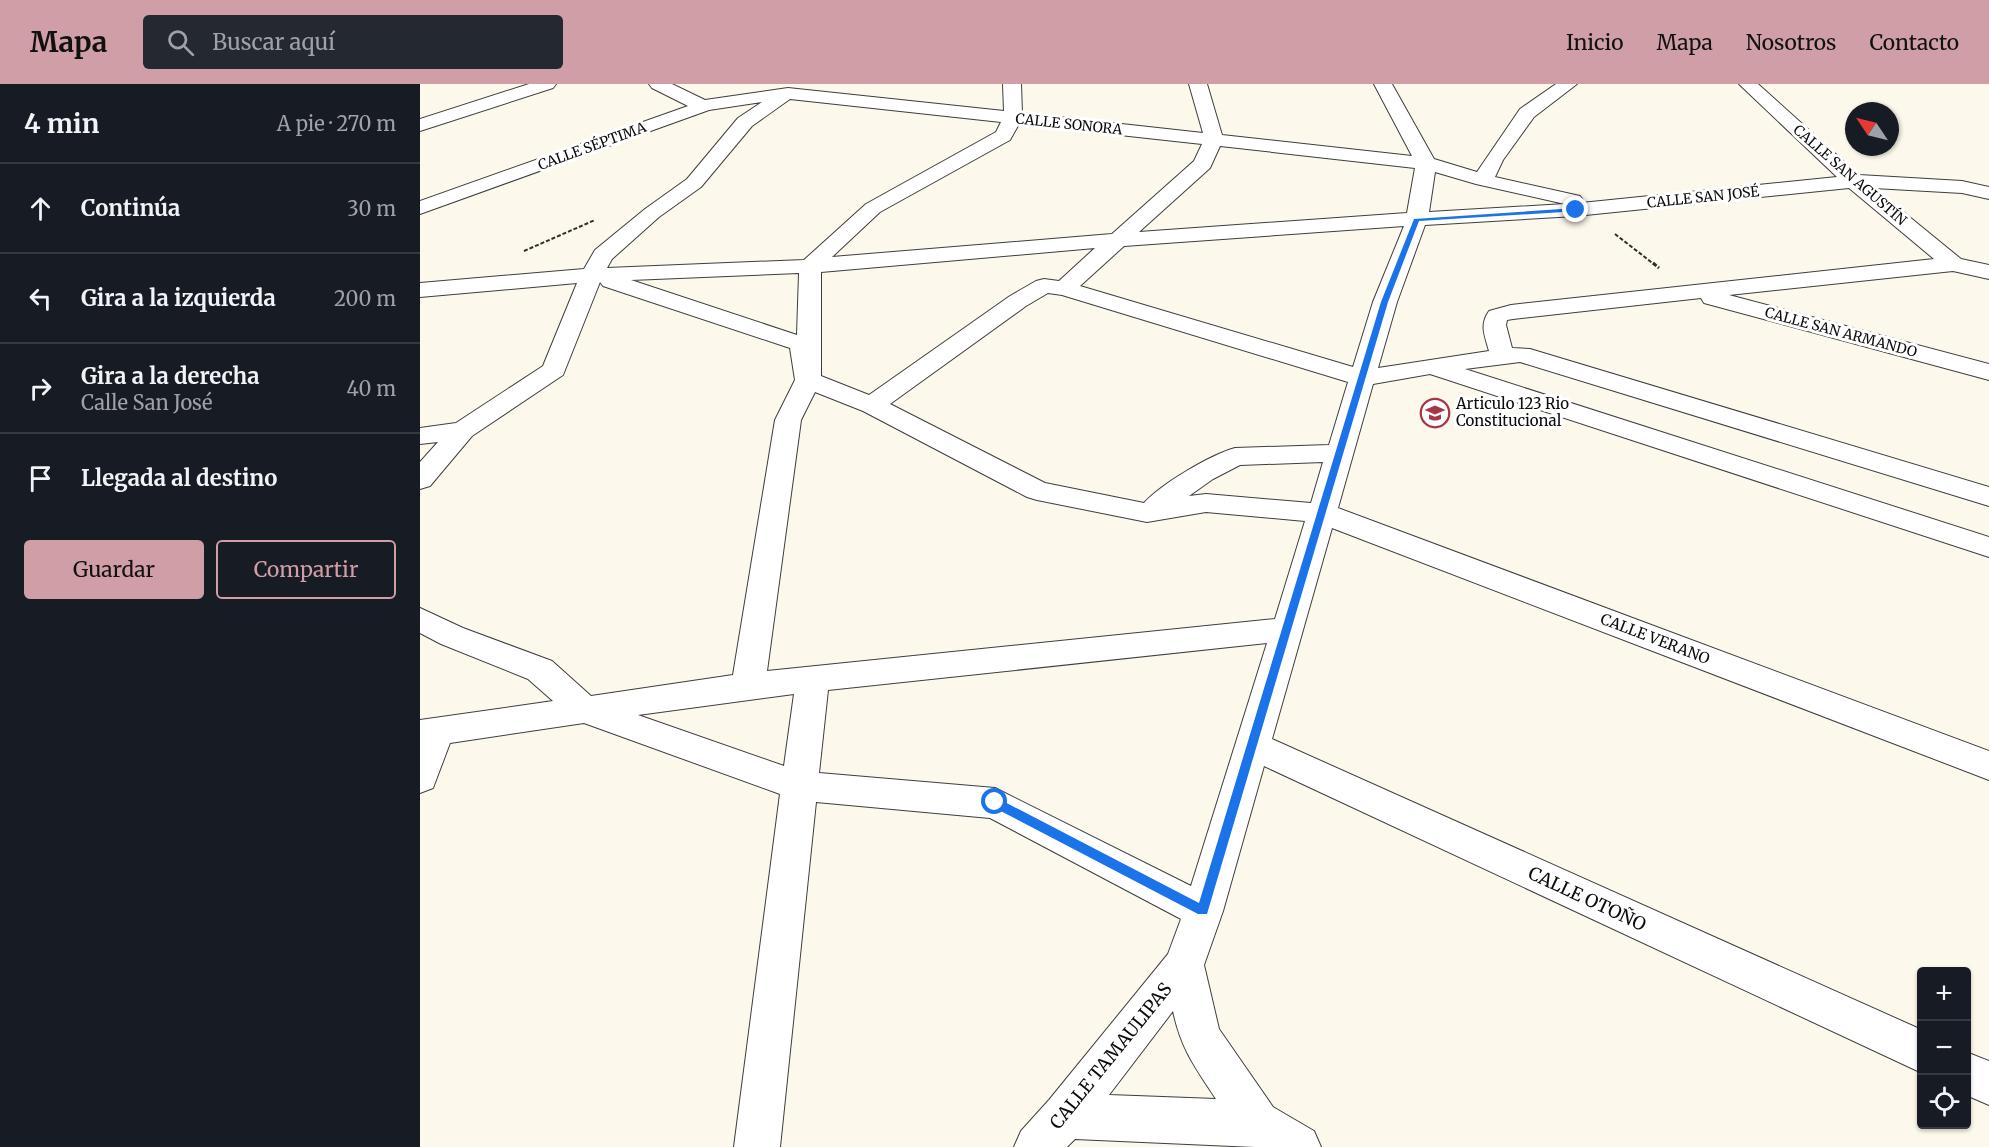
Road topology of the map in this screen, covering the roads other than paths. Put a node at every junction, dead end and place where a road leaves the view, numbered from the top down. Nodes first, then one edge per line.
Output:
1 (547, 84) edge
2 (658, 84) edge
3 (765, 84) edge
4 (1012, 84) edge
5 (1198, 84) edge
6 (1383, 84) edge
7 (1567, 84) edge
8 (1748, 84) edge
9 (849, 92) edge
10 (788, 93) junction
11 (703, 106) junction
12 (1013, 118) junction
13 (420, 125) edge
14 (1214, 139) junction
15 (1426, 163) junction
16 (1483, 180) junction
17 (1853, 181) junction
18 (1989, 193) edge
19 (1604, 207) junction
20 (420, 208) edge
21 (1417, 219) junction
22 (1118, 240) junction
23 (1953, 264) junction
24 (810, 266) junction
25 (1989, 272) edge
26 (592, 275) junction
27 (1064, 288) junction
28 (420, 290) edge
29 (1694, 293) junction
30 (1502, 355) junction
31 (1431, 366) junction
32 (1989, 372) edge
33 (1363, 378) junction
34 (808, 380) junction
35 (872, 405) junction
36 (462, 430) junction
37 (420, 436) edge
38 (1341, 453) junction
39 (420, 480) edge
40 (1989, 497) edge
41 (1147, 513) junction
42 (1322, 513) junction
43 (1989, 547) edge
44 (420, 619) edge
45 (1287, 629) junction
46 (812, 680) junction
47 (748, 686) junction
48 (585, 710) junction
49 (429, 733) edge
50 (1252, 745) junction
51 (1989, 766) edge
52 (420, 778) edge
53 (800, 786) junction
54 (1203, 911) junction
55 (1184, 965) junction
56 (1917, 1051) edge
57 (1971, 1075) edge
58 (1989, 1083) edge
59 (1257, 1123) junction
60 (1051, 1131) edge
61 (757, 1147) edge
62 (1298, 1147) edge

1 - 13 street
2 - 11 street
3 - 11 street, CALLE SÉPTIMA
4 - 12 street
5 - 14 street
6 - 15 street
7 - 16 street
8 - 17 street, CALLE SAN AGUSTÍN
9 - 10 street, CALLE SONORA
9 - 12 street, CALLE SONORA
10 - 11 street, CALLE SONORA
10 - 26 street
11 - 20 street, CALLE SÉPTIMA
12 - 14 street, CALLE SONORA
12 - 24 street
14 - 15 street, CALLE SONORA
14 - 22 street
15 - 16 street, CALLE SONORA
15 - 21 street
16 - 19 street, CALLE SONORA
17 - 18 street, CALLE SAN JOSÉ
17 - 19 street, CALLE SAN JOSÉ
17 - 23 street, CALLE SAN AGUSTÍN
19 - 21 street, CALLE SAN JOSÉ
21 - 22 street, CALLE SAN JOSÉ
21 - 33 street
22 - 24 street, CALLE SAN JOSÉ
22 - 27 street
23 - 25 street
23 - 29 street
24 - 26 street, CALLE SAN JOSÉ
24 - 34 street
26 - 28 street, CALLE SAN JOSÉ
26 - 34 street
26 - 36 street
27 - 33 street
27 - 35 street
29 - 30 street
29 - 32 street, CALLE SAN ARMANDO
30 - 31 street
30 - 40 street
31 - 33 street
31 - 43 street
33 - 38 street
34 - 35 street
34 - 47 street
35 - 41 street
36 - 37 street
36 - 39 street
38 - 41 street
38 - 42 street
41 - 42 street, CALLE VERANO
42 - 45 street
42 - 51 street, CALLE VERANO
44 - 48 street
45 - 46 street
45 - 50 street
46 - 47 street
46 - 53 street
47 - 48 street
48 - 49 street
48 - 53 street
49 - 52 street
50 - 54 street
50 - 56 street, CALLE OTOÑO
53 - 54 street
53 - 61 street
54 - 55 street
55 - 59 street
55 - 60 street, CALLE TAMAULIPAS
57 - 58 street
59 - 60 street
59 - 62 street

